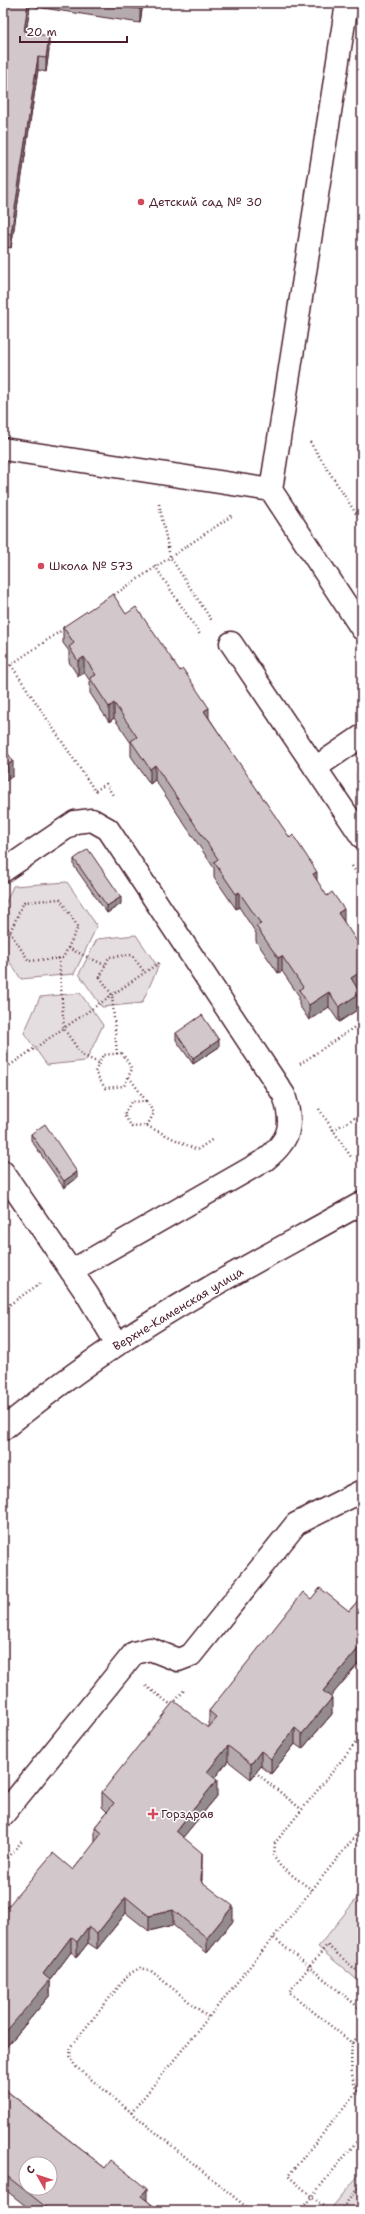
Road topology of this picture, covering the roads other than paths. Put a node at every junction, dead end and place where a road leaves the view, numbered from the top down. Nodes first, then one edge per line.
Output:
1 (347, 3) edge
2 (3, 449) edge
3 (271, 490) junction
4 (362, 629) edge
5 (231, 643) road end
6 (362, 736) edge
7 (315, 768) junction
8 (362, 837) edge
9 (3, 871) edge
10 (3, 1172) edge
11 (362, 1203) edge
12 (69, 1268) junction
13 (117, 1344) junction
14 (3, 1429) edge
15 (362, 1491) edge
16 (3, 1816) edge

1 - 3 street
2 - 3 street
3 - 4 street
5 - 7 street
6 - 7 street
7 - 8 street
9 - 12 street
10 - 12 street
11 - 13 street, Верхне-Каменская улица
12 - 13 street
13 - 14 street, Верхне-Каменская улица
15 - 16 street

